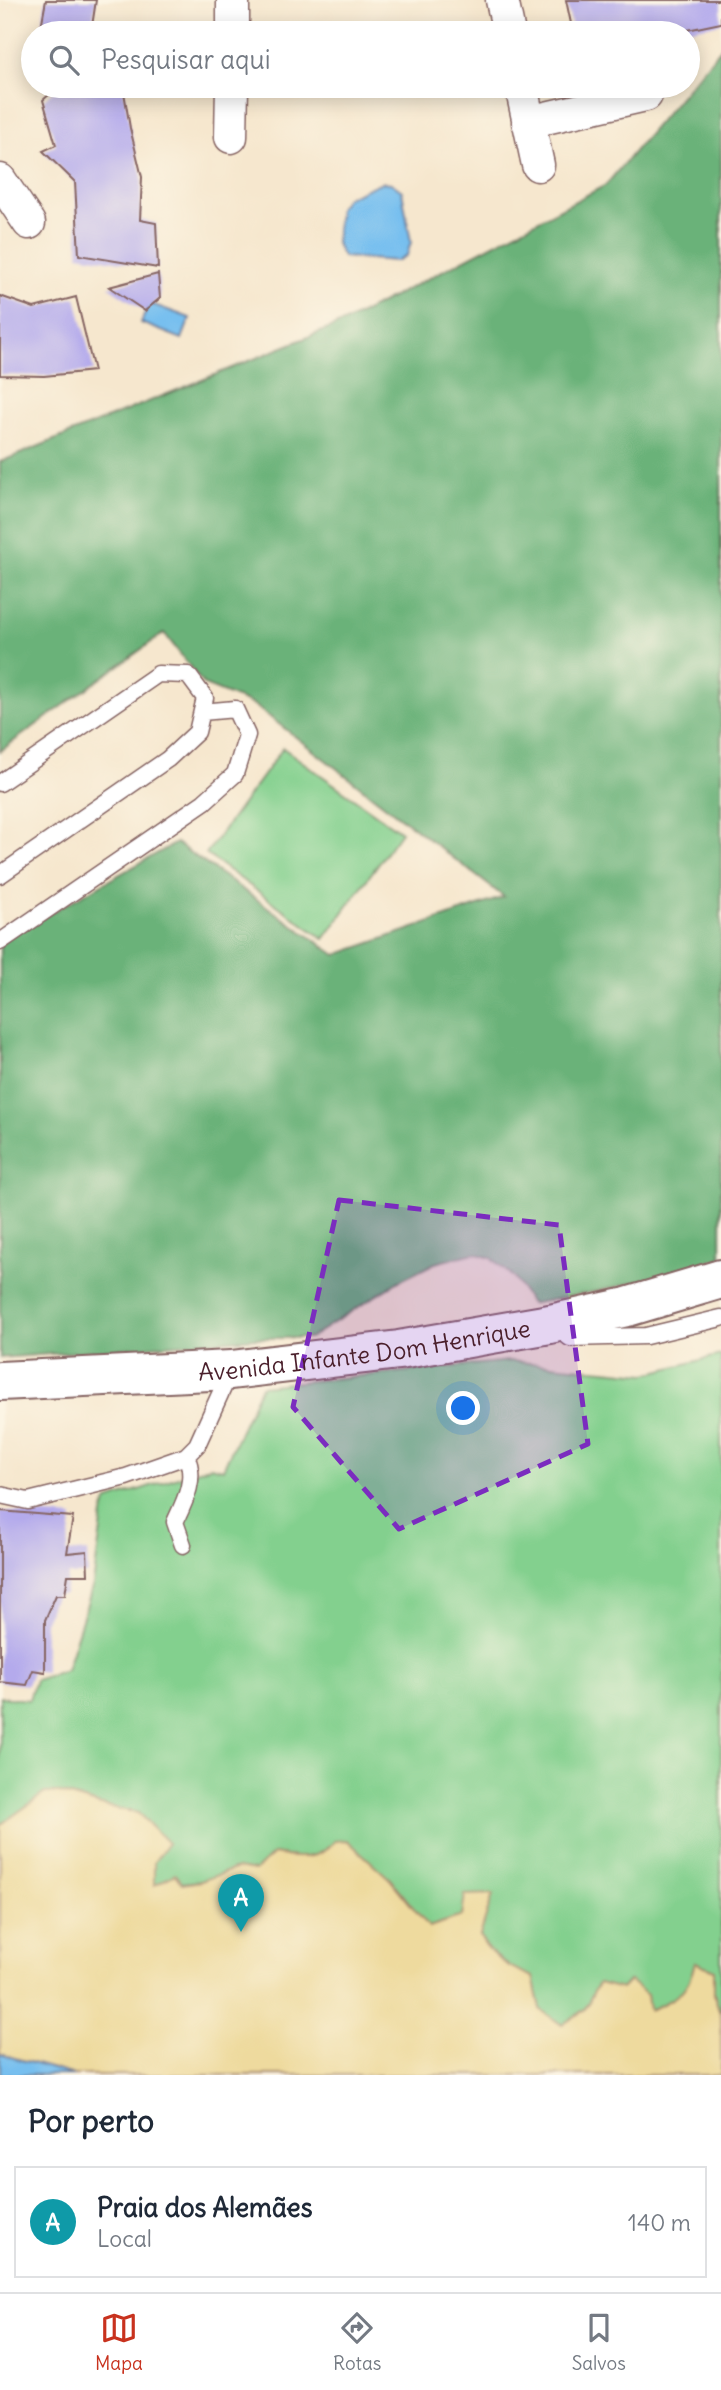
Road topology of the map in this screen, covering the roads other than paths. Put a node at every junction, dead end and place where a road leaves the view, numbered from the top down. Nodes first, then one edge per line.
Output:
1 (233, 0) edge
2 (502, 0) edge
3 (233, 21) edge
4 (506, 21) edge
5 (232, 98) edge
6 (523, 98) edge
7 (633, 98) edge
8 (528, 122) junction
9 (231, 137) dead end
10 (538, 165) dead end
11 (0, 180) edge
12 (29, 223) dead end
13 (202, 712) junction
14 (0, 783) edge
15 (0, 875) edge
16 (0, 942) edge
17 (721, 1279) edge
18 (721, 1318) edge
19 (550, 1324) junction
20 (231, 1370) junction
21 (0, 1381) edge
22 (186, 1456) junction
23 (0, 1495) edge
24 (183, 1545) dead end

1 - 3 street
2 - 4 street
5 - 9 street
6 - 8 street
7 - 8 street
8 - 10 street
11 - 12 street
13 - 14 lane
13 - 15 lane
13 - 16 lane
17 - 19 street, Avenida Infante Dom Henrique
18 - 19 lane
19 - 20 street, Avenida Infante Dom Henrique
20 - 21 street, Avenida Infante Dom Henrique
20 - 22 lane
22 - 23 lane
22 - 24 lane

